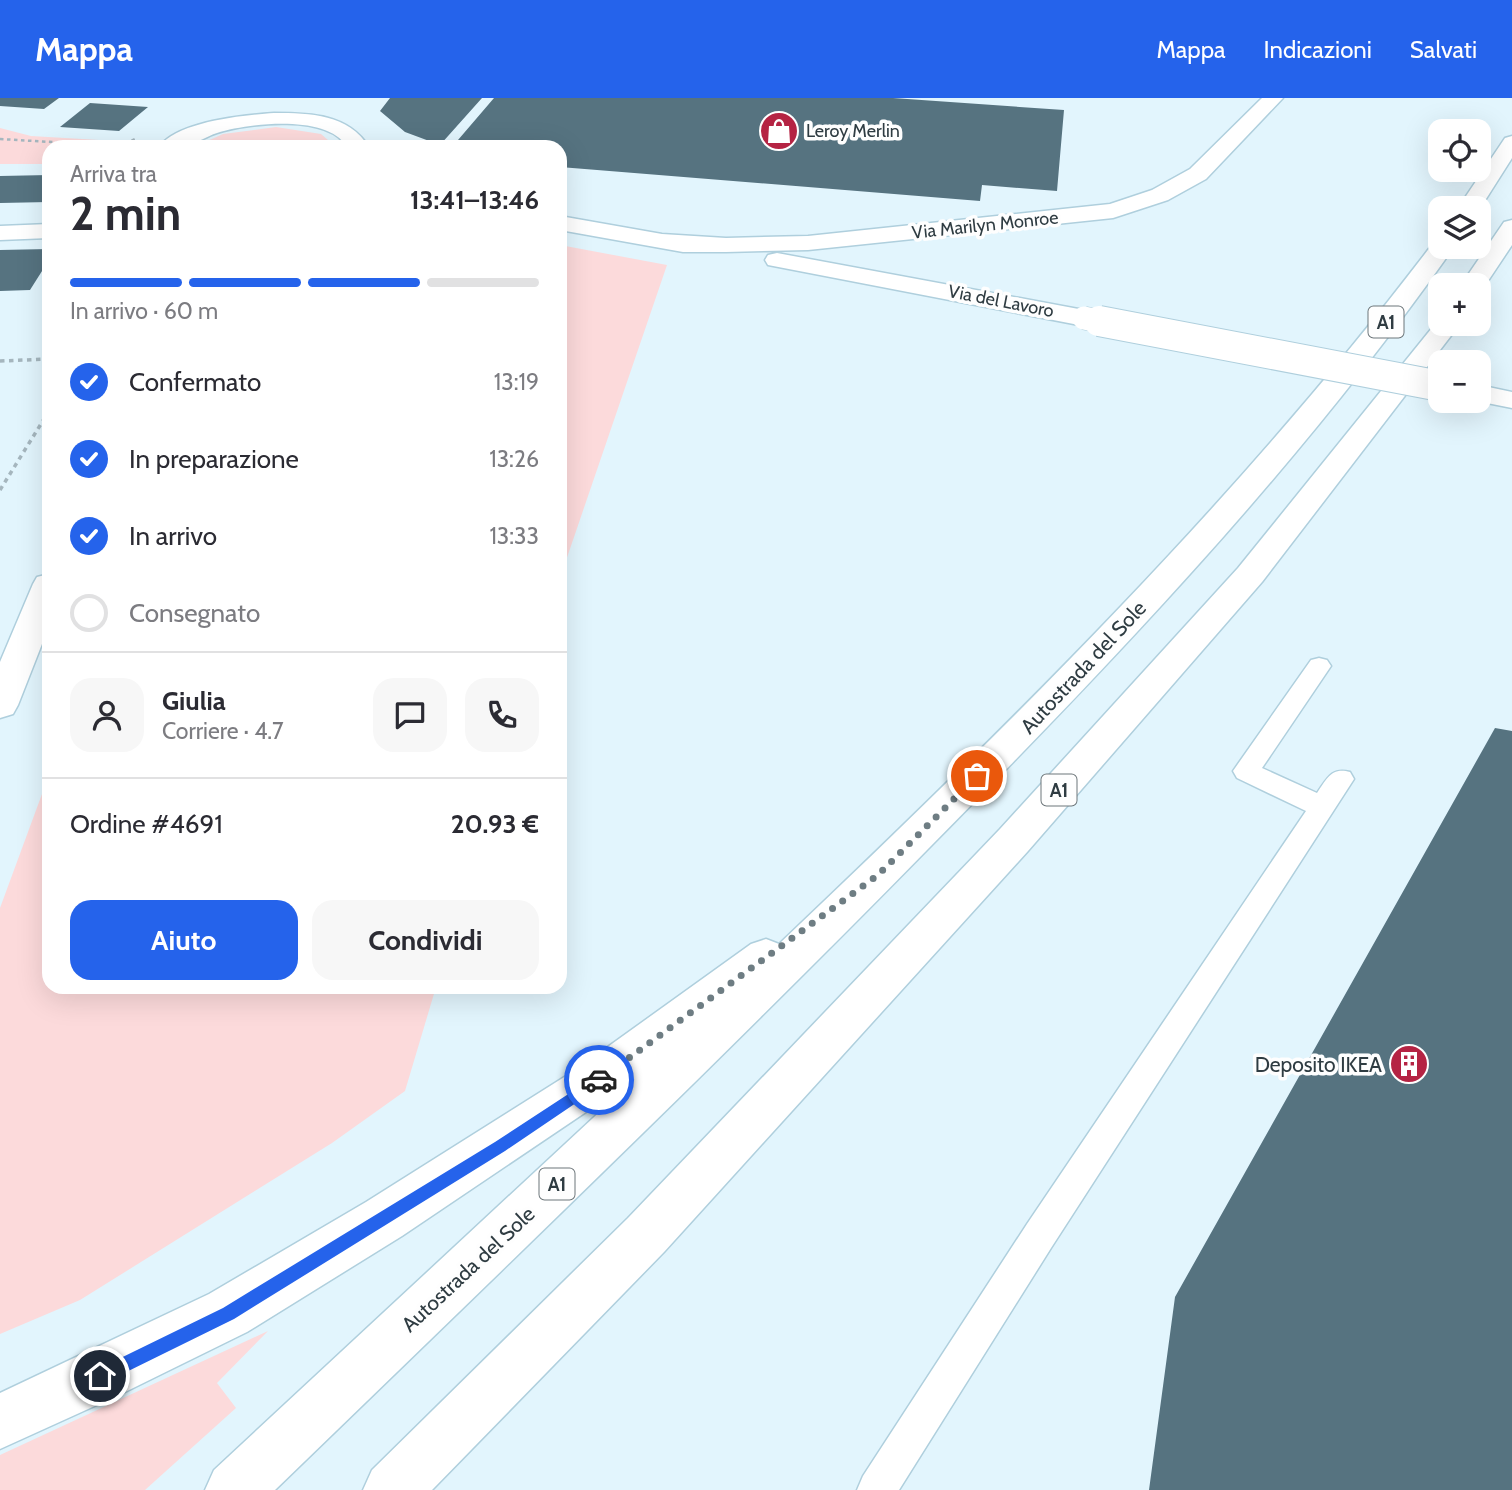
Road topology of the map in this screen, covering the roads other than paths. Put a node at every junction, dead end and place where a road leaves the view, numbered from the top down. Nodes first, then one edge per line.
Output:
1 (313, 98) edge
2 (1273, 98) edge
3 (343, 106) dead end
4 (220, 126) junction
5 (182, 140) edge
6 (352, 140) edge
7 (354, 140) edge
8 (1512, 142) edge
9 (1477, 196) edge
10 (567, 224) edge
11 (1512, 227) edge
12 (42, 231) edge
13 (0, 233) edge
14 (658, 240) junction
15 (1433, 259) edge
16 (1481, 273) edge
17 (1438, 336) edge
18 (1428, 384) edge
19 (1491, 396) edge
20 (1512, 400) edge
21 (42, 601) edge
22 (1319, 666) dead end
23 (0, 705) edge
24 (1341, 779) dead end
25 (1322, 807) junction
26 (878, 875) junction
27 (0, 1421) edge
28 (234, 1490) edge
29 (392, 1490) edge
30 (877, 1490) edge

1 - 4 main road
2 - 14 main road, Via Marilyn Monroe
3 - 7 main road
4 - 5 main road
4 - 6 main road
8 - 9 main road
10 - 14 main road, Via del Lavoro
11 - 16 main road
12 - 13 main road
14 - 18 main road, Via del Lavoro, bridge
15 - 26 main road, Autostrada del Sole / A1
17 - 29 main road, A1
19 - 20 main road
21 - 23 main road
22 - 25 lane
24 - 25 lane
25 - 30 lane
26 - 27 main road
26 - 28 main road, Autostrada del Sole / A1

